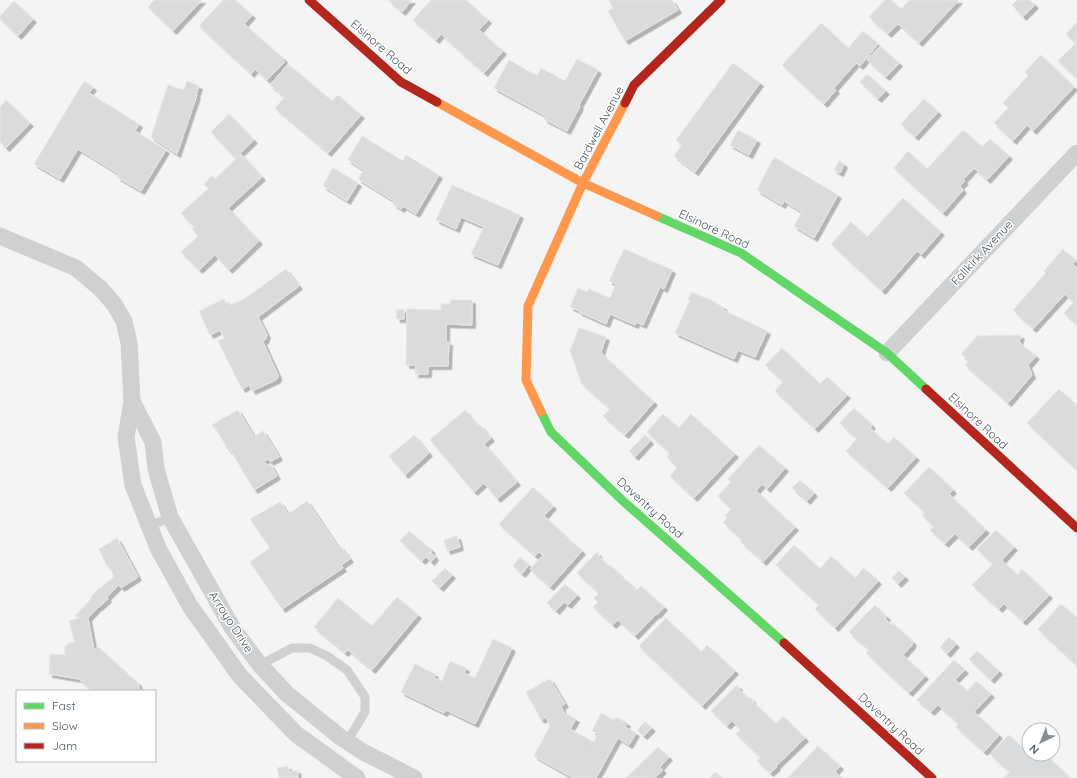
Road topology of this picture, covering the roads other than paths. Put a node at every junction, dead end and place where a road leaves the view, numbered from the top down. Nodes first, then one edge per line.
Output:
1 (309, 0) edge
2 (721, 0) edge
3 (1077, 153) edge
4 (583, 183) junction
5 (0, 236) edge
6 (887, 353) junction
7 (132, 401) junction
8 (170, 517) junction
9 (149, 527) junction
10 (1077, 528) edge
11 (260, 665) junction
12 (347, 742) junction
13 (357, 778) edge
14 (414, 778) edge
15 (932, 778) edge

1 - 4 street, Elsinore Road
2 - 4 street, Bardwell Avenue
3 - 6 street, Fallkirk Avenue
4 - 6 street, Elsinore Road
4 - 15 street, Daventry Road
5 - 7 street, Arroyo Drive
6 - 10 street, Elsinore Road
7 - 8 street, Arroyo Drive
7 - 9 street, Arroyo Drive
8 - 9 lane
8 - 11 street, Arroyo Drive
9 - 13 street, Arroyo Drive
11 - 12 street, Arroyo Drive
11 - 12 lane
12 - 14 street, Arroyo Drive

